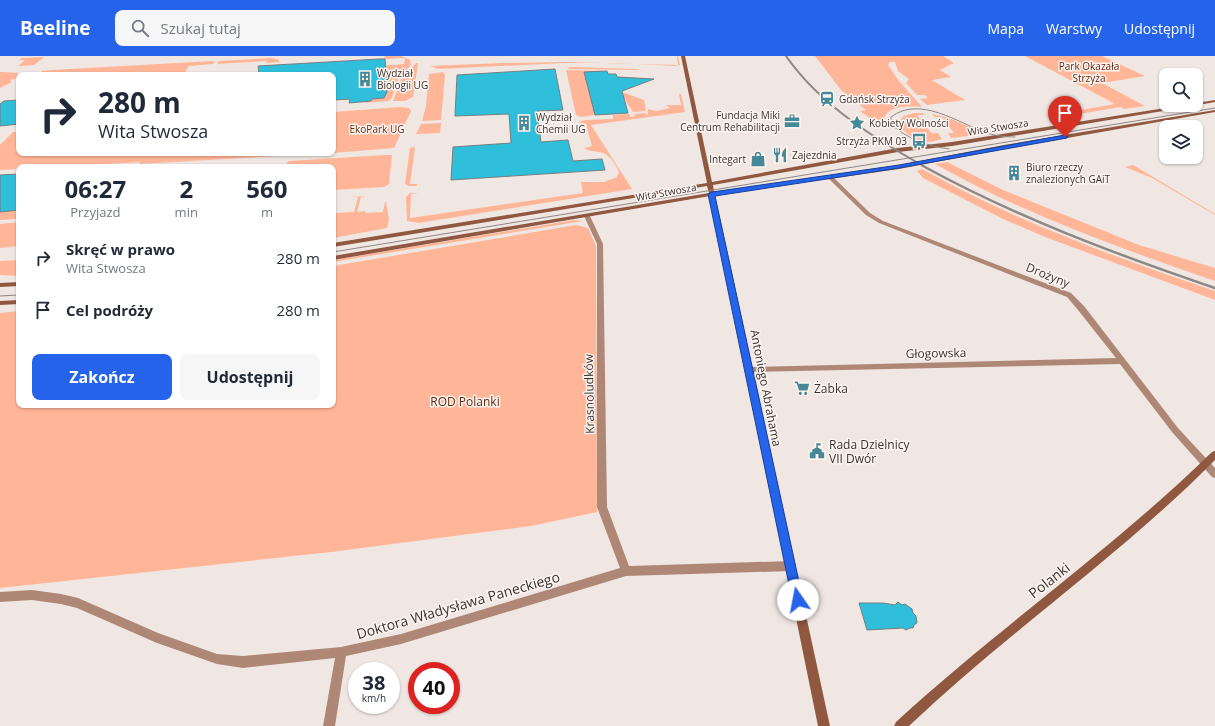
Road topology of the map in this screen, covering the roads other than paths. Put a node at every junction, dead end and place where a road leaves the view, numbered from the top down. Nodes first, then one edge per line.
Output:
1 (682, 56) edge
2 (1215, 101) edge
3 (1203, 103) edge
4 (1159, 111) edge
5 (1215, 112) edge
6 (830, 177) junction
7 (709, 183) junction
8 (712, 194) junction
9 (587, 216) junction
10 (336, 245) edge
11 (336, 258) edge
12 (16, 284) edge
13 (0, 285) edge
14 (16, 302) edge
15 (0, 304) edge
16 (1122, 361) junction
17 (750, 370) junction
18 (1215, 454) edge
19 (1205, 464) junction
20 (1215, 474) edge
21 (791, 566) junction
22 (626, 571) junction
23 (0, 597) edge
24 (341, 652) junction
25 (329, 726) edge
26 (824, 726) edge
27 (900, 726) edge

1 - 7 street, Antoniego Abrahama
2 - 3 street
4 - 7 street, Wita Stwosza
5 - 6 street, Wita Stwosza
6 - 8 street, Wita Stwosza
6 - 16 street, Drożyny
7 - 8 street, Antoniego Abrahama
7 - 10 street, Wita Stwosza
8 - 9 street, Wita Stwosza
8 - 17 street, Antoniego Abrahama
9 - 11 street, Wita Stwosza
9 - 22 street, Krasnoludków
12 - 13 street
14 - 15 street
16 - 17 street, Głogowska
16 - 19 street, Drożyny
17 - 21 street, Antoniego Abrahama
18 - 19 street, Polanki
19 - 20 street, Drożyny
19 - 27 street, Polanki
21 - 22 street, Doktora Władysława Paneckiego
21 - 26 street, Antoniego Abrahama
22 - 24 street, Doktora Władysława Paneckiego
23 - 24 street, Doktora Władysława Paneckiego
24 - 25 street

